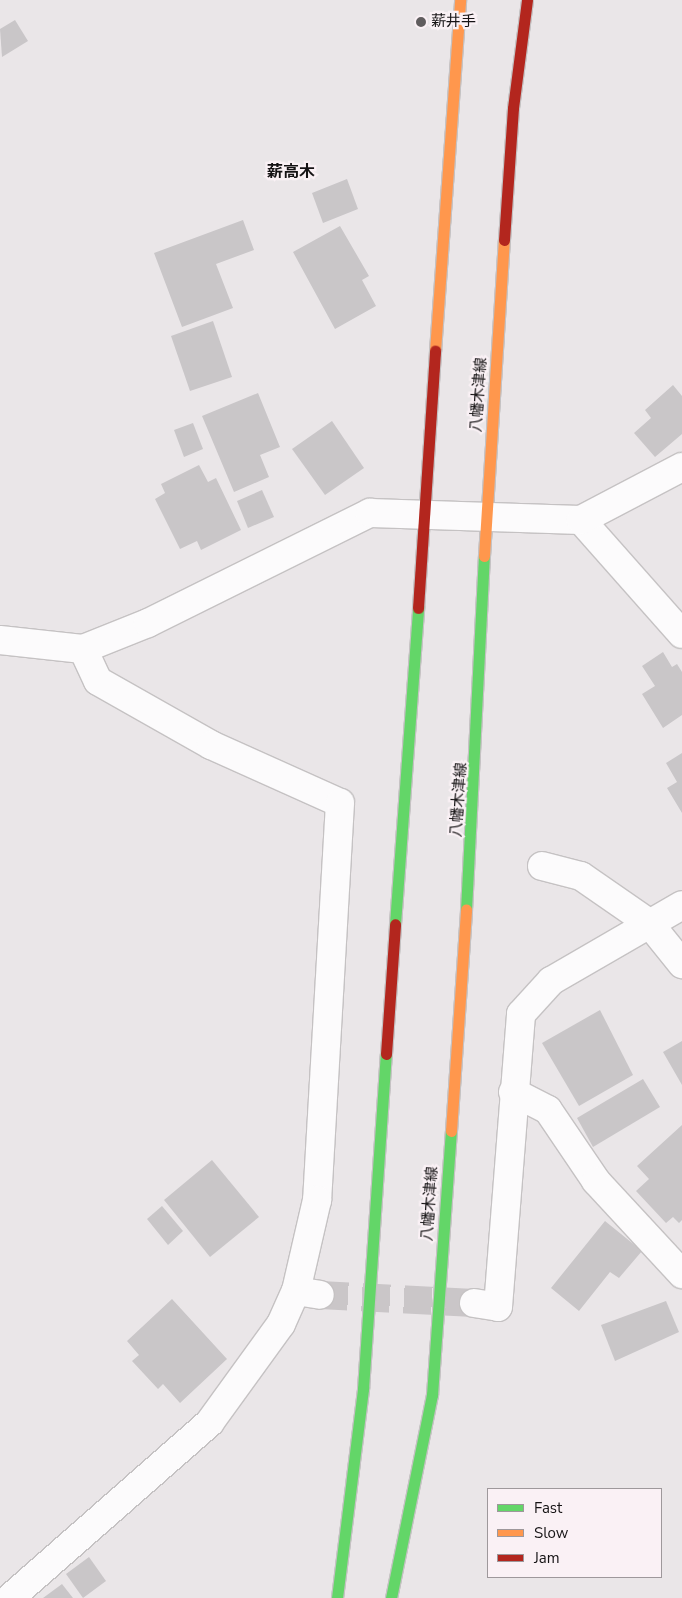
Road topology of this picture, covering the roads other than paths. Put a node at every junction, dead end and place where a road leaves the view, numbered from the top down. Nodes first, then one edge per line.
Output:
1 (460, 0) edge
2 (527, 0) edge
3 (682, 467) edge
4 (427, 515) junction
5 (486, 517) junction
6 (581, 520) junction
7 (682, 634) edge
8 (0, 640) edge
9 (83, 649) junction
10 (542, 866) dead end
11 (682, 905) edge
12 (649, 923) junction
13 (682, 964) edge
14 (513, 1092) junction
15 (682, 1274) edge
16 (474, 1303) tunnel mouth
17 (10, 1598) edge
18 (337, 1598) edge
19 (391, 1598) edge

1 - 4 main road
2 - 5 main road, 八幡木津線
3 - 6 street
4 - 5 street
4 - 9 street
4 - 18 main road
5 - 6 street
5 - 19 main road, 八幡木津線
6 - 7 street
8 - 9 street
9 - 17 street
10 - 12 street
11 - 12 street
12 - 13 street
12 - 14 street
14 - 15 street
14 - 16 street

